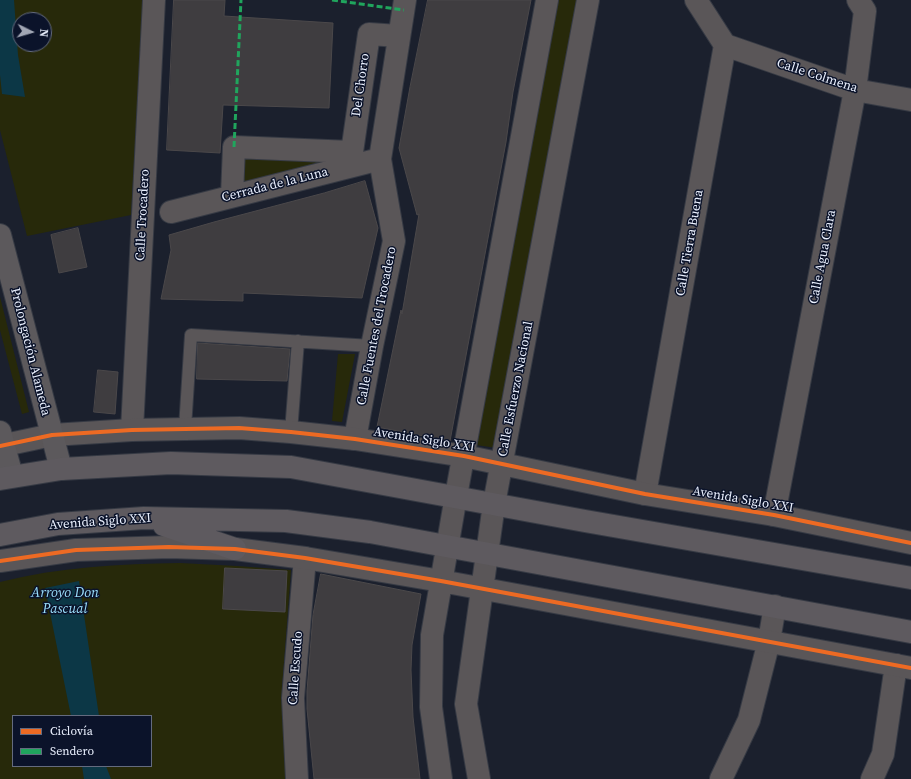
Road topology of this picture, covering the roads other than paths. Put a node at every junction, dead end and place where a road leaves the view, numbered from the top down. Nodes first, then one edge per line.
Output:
1 (154, 0) edge
2 (406, 0) edge
3 (547, 0) edge
4 (588, 0) edge
5 (696, 0) edge
6 (858, 0) edge
7 (399, 36) junction
8 (725, 45) junction
9 (855, 90) junction
10 (911, 100) edge
11 (351, 159) junction
12 (380, 159) junction
13 (232, 196) junction
14 (171, 212) dead end
15 (0, 235) edge
16 (298, 341) junction
17 (372, 346) junction
18 (185, 428) junction
19 (132, 430) junction
20 (291, 432) junction
21 (52, 436) junction
22 (355, 439) junction
23 (1, 441) edge
24 (464, 456) junction
25 (502, 464) junction
26 (61, 469) junction
27 (6, 478) edge
28 (645, 494) junction
29 (456, 496) junction
30 (494, 504) junction
31 (774, 515) junction
32 (144, 518) junction
33 (0, 534) edge
34 (911, 543) edge
35 (448, 546) junction
36 (235, 549) junction
37 (487, 554) junction
38 (305, 558) junction
39 (0, 561) edge
40 (911, 578) edge
41 (441, 581) junction
42 (482, 588) junction
43 (775, 606) junction
44 (911, 632) edge
45 (769, 641) junction
46 (903, 666) edge
47 (297, 779) edge
48 (441, 779) edge
49 (479, 779) edge
50 (722, 779) edge
51 (872, 779) edge

1 - 19 street, Calle Trocadero
2 - 7 street, Calle Fuentes del Trocadero
3 - 24 street
4 - 25 street, Calle Esfuerzo Nacional
5 - 8 street
6 - 9 street, Calle Agua Clara
7 - 11 street, Del Chorro
7 - 12 street, Calle Fuentes del Trocadero
8 - 9 street, Calle Colmena
8 - 28 street, Calle Tierra Buena
9 - 10 street, Calle Colmena
9 - 31 street, Calle Agua Clara
11 - 12 street, Cerrada de la Luna
11 - 13 street, Cerrada de la Luna
11 - 13 street
12 - 17 street, Calle Fuentes del Trocadero
13 - 14 street, Cerrada de la Luna
15 - 21 main road, Prolongación Alameda
16 - 17 lane
16 - 18 lane
16 - 20 lane
17 - 22 street, Calle Fuentes del Trocadero
18 - 19 street, Avenida Siglo XXI
18 - 20 street, Avenida Siglo XXI
19 - 21 street, Avenida Siglo XXI
20 - 22 street, Avenida Siglo XXI
21 - 23 street, Avenida Siglo XXI
21 - 26 main road, Prolongación Alameda
22 - 24 street, Avenida Siglo XXI
23 - 27 main road
24 - 25 street, Avenida Siglo XXI
24 - 29 street
25 - 28 street, Avenida Siglo XXI
25 - 30 street, Calle Esfuerzo Nacional
26 - 27 highway
26 - 29 highway
28 - 31 street, Avenida Siglo XXI
29 - 30 highway
29 - 35 street
30 - 37 street, Calle Esfuerzo Nacional
30 - 40 highway
31 - 34 street, Avenida Siglo XXI
32 - 33 highway, Avenida Siglo XXI
32 - 35 highway, Avenida Siglo XXI
32 - 36 highway
35 - 37 highway, Avenida Siglo XXI
35 - 41 street
36 - 38 street, Avenida Siglo XXI
36 - 39 street, Avenida Siglo XXI
37 - 42 street, Calle Esfuerzo Nacional
37 - 43 highway, Avenida Siglo XXI
38 - 41 street, Avenida Siglo XXI
38 - 47 street, Calle Escudo
41 - 42 street, Avenida Siglo XXI
41 - 48 street
42 - 45 street, Avenida Siglo XXI
42 - 49 street, Calle Esfuerzo Nacional
43 - 44 highway, Avenida Siglo XXI
43 - 45 street
45 - 46 street, Avenida Siglo XXI
45 - 50 street
46 - 51 street

